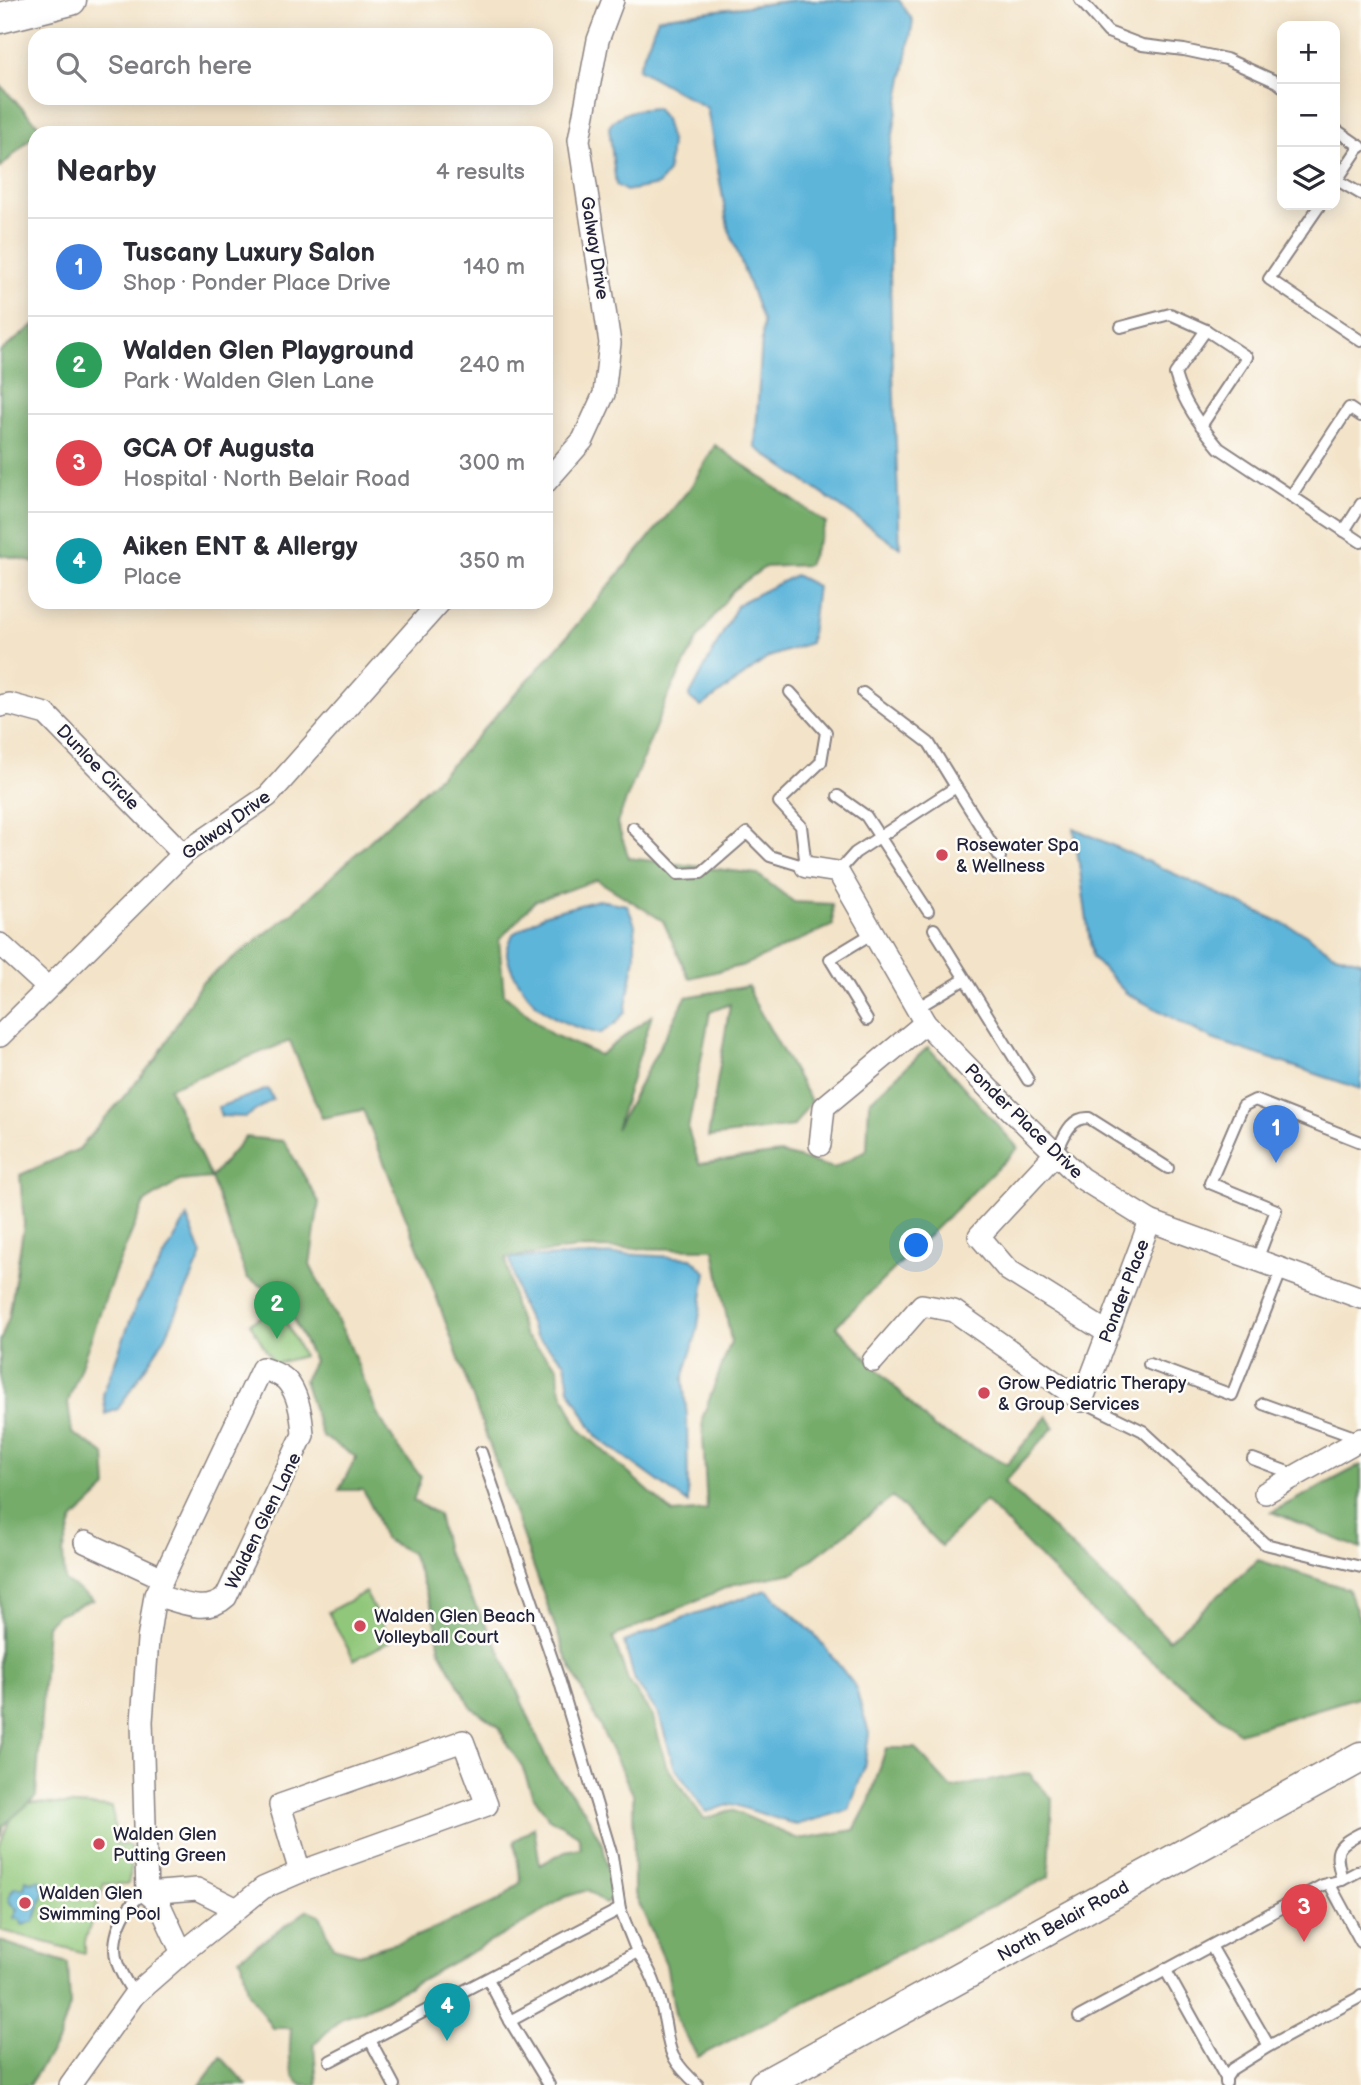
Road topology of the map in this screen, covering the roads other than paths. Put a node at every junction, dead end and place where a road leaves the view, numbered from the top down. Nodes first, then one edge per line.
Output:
1 (71, 0) edge
2 (613, 0) edge
3 (1080, 0) edge
4 (0, 18) edge
5 (1280, 84) edge
6 (1340, 132) edge
7 (1360, 146) edge
8 (1340, 175) edge
9 (1340, 183) edge
10 (1361, 194) edge
11 (1317, 210) edge
12 (1121, 327) dead end
13 (1206, 330) junction
14 (1361, 341) edge
15 (1361, 415) edge
16 (1201, 426) junction
17 (553, 474) edge
18 (1291, 496) junction
19 (1361, 504) edge
20 (1344, 531) junction
21 (1361, 542) edge
22 (434, 609) edge
23 (790, 692) dead end
24 (863, 693) dead end
25 (0, 706) edge
26 (956, 787) junction
27 (838, 796) dead end
28 (633, 828) dead end
29 (881, 837) junction
30 (183, 854) junction
31 (1000, 857) dead end
32 (806, 867) junction
33 (838, 872) junction
34 (928, 911) dead end
35 (934, 929) dead end
36 (873, 933) junction
37 (0, 944) edge
38 (965, 979) junction
39 (48, 988) junction
40 (921, 1015) junction
41 (867, 1020) dead end
42 (0, 1036) edge
43 (1028, 1080) dead end
44 (1361, 1142) edge
45 (820, 1145) dead end
46 (1056, 1153) junction
47 (1168, 1168) dead end
48 (1150, 1221) junction
49 (1257, 1260) junction
50 (1282, 1269) junction
51 (1361, 1298) edge
52 (1108, 1332) junction
53 (873, 1360) dead end
54 (1149, 1364) dead end
55 (1082, 1401) junction
56 (1263, 1404) dead end
57 (1360, 1439) edge
58 (481, 1452) dead end
59 (1253, 1459) dead end
60 (1296, 1475) junction
61 (1265, 1493) dead end
62 (85, 1542) dead end
63 (1361, 1567) edge
64 (159, 1586) junction
65 (1361, 1757) edge
66 (1361, 1833) edge
67 (1361, 1870) edge
68 (300, 1872) junction
69 (1342, 1880) junction
70 (1329, 1884) junction
71 (147, 1893) junction
72 (237, 1909) junction
73 (620, 1909) junction
74 (1361, 1942) edge
75 (1211, 1946) junction
76 (637, 1952) junction
77 (182, 1953) junction
78 (1165, 1969) junction
79 (488, 1979) junction
80 (134, 1995) junction
81 (1361, 1995) edge
82 (1079, 2017) dead end
83 (510, 2021) junction
84 (370, 2040) junction
85 (1269, 2046) junction
86 (330, 2061) dead end
87 (1226, 2081) edge
88 (389, 2083) edge
89 (70, 2085) edge
90 (549, 2085) edge
91 (698, 2085) edge
92 (764, 2085) edge

1 - 4 main road
2 - 17 street, Galway Drive
3 - 5 lane
6 - 7 lane
7 - 8 lane
9 - 10 lane
11 - 14 lane
12 - 13 lane
13 - 16 lane
13 - 16 lane
15 - 18 lane
16 - 18 lane
18 - 20 lane
19 - 20 lane
20 - 21 lane
22 - 30 street, Galway Drive
23 - 32 lane
24 - 26 lane
25 - 30 street, Dunloe Circle
26 - 29 lane
26 - 31 lane
27 - 29 lane
28 - 32 lane
29 - 33 lane
29 - 34 lane
30 - 39 street, Galway Drive
32 - 33 street
33 - 36 street, Ponder Place Drive
35 - 38 lane
36 - 40 street, Ponder Place Drive
36 - 41 lane
37 - 39 street
38 - 40 lane
38 - 43 lane
39 - 42 street, Galway Drive
40 - 45 street
40 - 46 street, Ponder Place Drive
44 - 49 lane
46 - 47 lane
46 - 48 street, Ponder Place Drive
46 - 52 street
48 - 49 street, Ponder Place Drive
48 - 52 street, Ponder Place
49 - 50 street, Ponder Place Drive
50 - 51 street, Ponder Place Drive
50 - 54 lane
52 - 55 street, Ponder Place
53 - 55 street
55 - 63 lane
56 - 57 lane
57 - 60 street
58 - 73 lane
59 - 60 lane
60 - 61 street
62 - 64 street, Walden Glen Lane
64 - 64 street, Walden Glen Lane
64 - 71 street, Walden Glen Lane
65 - 92 main road, North Belair Road
66 - 69 lane
67 - 69 lane
68 - 68 street
68 - 72 street
69 - 70 lane
70 - 74 lane
70 - 75 lane
71 - 72 street
71 - 77 street
71 - 80 lane
72 - 77 street
73 - 76 lane
73 - 79 lane
75 - 78 lane
75 - 85 lane
76 - 83 lane
76 - 91 lane
77 - 80 street
78 - 82 lane
78 - 87 lane
79 - 83 lane
79 - 84 lane
80 - 89 street
81 - 85 lane
83 - 90 lane
84 - 86 lane
84 - 88 lane
85 - 87 lane

